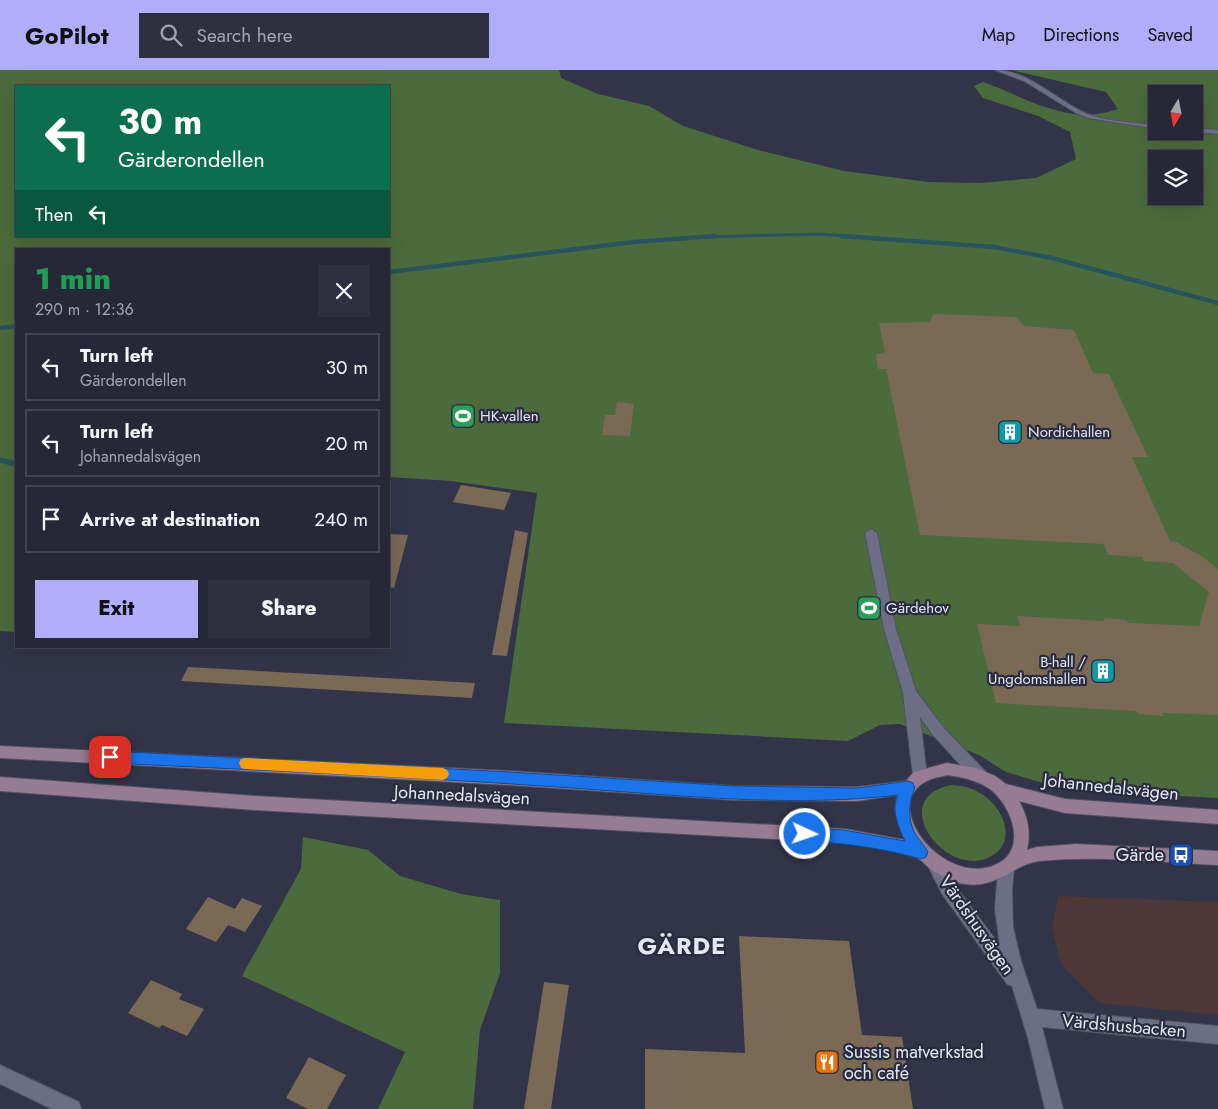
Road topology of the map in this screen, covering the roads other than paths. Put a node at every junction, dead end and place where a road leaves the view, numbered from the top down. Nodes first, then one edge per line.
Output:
1 (998, 70) edge
2 (1148, 126) edge
3 (1203, 131) edge
4 (1218, 132) edge
5 (871, 533) dead end
6 (910, 693) junction
7 (2, 751) edge
8 (920, 776) junction
9 (980, 776) junction
10 (0, 784) edge
11 (908, 787) junction
12 (1002, 790) junction
13 (1218, 817) edge
14 (921, 852) junction
15 (1218, 858) edge
16 (935, 864) junction
17 (1010, 866) junction
18 (1019, 986) junction
19 (1031, 1017) junction
20 (1218, 1035) edge
21 (0, 1074) edge
22 (72, 1109) edge
23 (1054, 1109) edge

1 - 2 street
3 - 4 street
5 - 6 street
6 - 8 street
6 - 9 street
7 - 11 main road, Johannedalsvägen
8 - 9 main road
8 - 11 main road
9 - 12 main road
10 - 14 main road, Johannedalsvägen
11 - 14 main road
12 - 13 main road, Johannedalsvägen
12 - 17 main road
14 - 16 main road
15 - 17 main road
16 - 17 main road
16 - 18 street, Värdshusvägen
17 - 18 street, Värdshusvägen
18 - 19 street, Värdshusvägen
19 - 20 street, Värdshusbacken
19 - 23 street, Värdshusvägen
21 - 22 street

